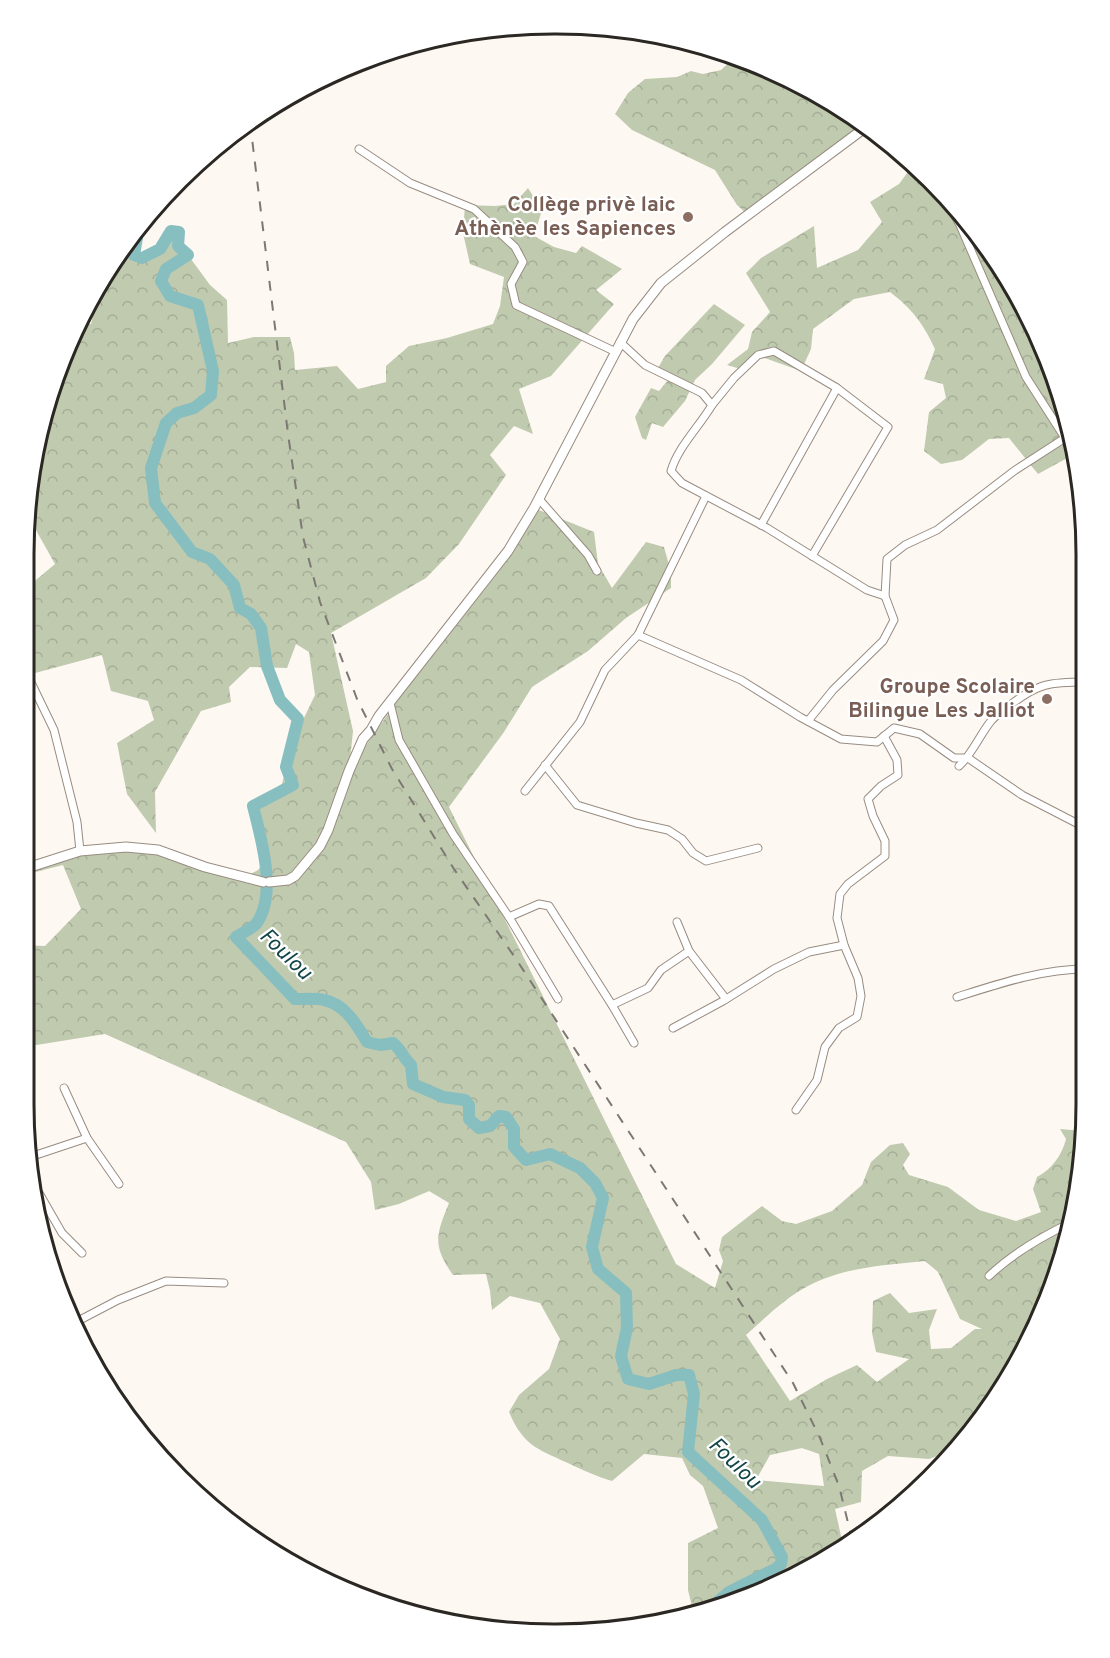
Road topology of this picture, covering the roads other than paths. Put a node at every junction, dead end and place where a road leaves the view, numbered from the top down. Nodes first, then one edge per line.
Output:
1 (859, 132) edge
2 (359, 149) dead end
3 (963, 232) edge
4 (618, 347) junction
5 (837, 388) junction
6 (712, 405) junction
7 (1060, 431) edge
8 (1062, 440) edge
9 (706, 496) junction
10 (539, 499) junction
11 (761, 525) junction
12 (812, 556) junction
13 (597, 571) dead end
14 (885, 596) junction
15 (638, 635) junction
16 (1076, 682) edge
17 (34, 689) edge
18 (390, 703) junction
19 (808, 721) junction
20 (884, 736) junction
21 (968, 758) junction
22 (545, 765) junction
23 (959, 766) dead end
24 (525, 791) dead end
25 (1076, 823) edge
26 (758, 848) dead end
27 (80, 851) junction
28 (34, 866) edge
29 (509, 917) junction
30 (677, 922) dead end
31 (844, 945) junction
32 (689, 951) junction
33 (1076, 970) edge
34 (957, 997) dead end
35 (558, 999) dead end
36 (726, 999) junction
37 (612, 1005) junction
38 (673, 1028) dead end
39 (634, 1043) dead end
40 (64, 1088) dead end
41 (796, 1110) dead end
42 (87, 1138) junction
43 (38, 1154) edge
44 (119, 1184) dead end
45 (45, 1203) edge
46 (1060, 1228) edge
47 (82, 1253) dead end
48 (989, 1276) dead end
49 (224, 1283) dead end
50 (82, 1319) edge

1 - 4 street
2 - 4 street
3 - 7 street
4 - 6 street
4 - 10 street
5 - 6 street
5 - 11 street
5 - 12 street
6 - 9 street
8 - 14 street
9 - 11 street
9 - 15 street
10 - 13 street
10 - 18 street
11 - 12 street
12 - 14 street
14 - 19 street
15 - 19 street
15 - 22 street
16 - 21 street
17 - 27 street
18 - 27 street
18 - 29 street
19 - 20 street
20 - 21 street
20 - 31 street
21 - 23 street
21 - 25 street
22 - 24 street
22 - 26 street
27 - 28 street
29 - 35 street
29 - 37 street
30 - 32 street
31 - 36 street
31 - 41 street
32 - 36 street
32 - 37 street
33 - 34 street
36 - 38 street
37 - 39 street
40 - 42 street
42 - 43 street
42 - 44 street
45 - 47 street
46 - 48 street
49 - 50 street

